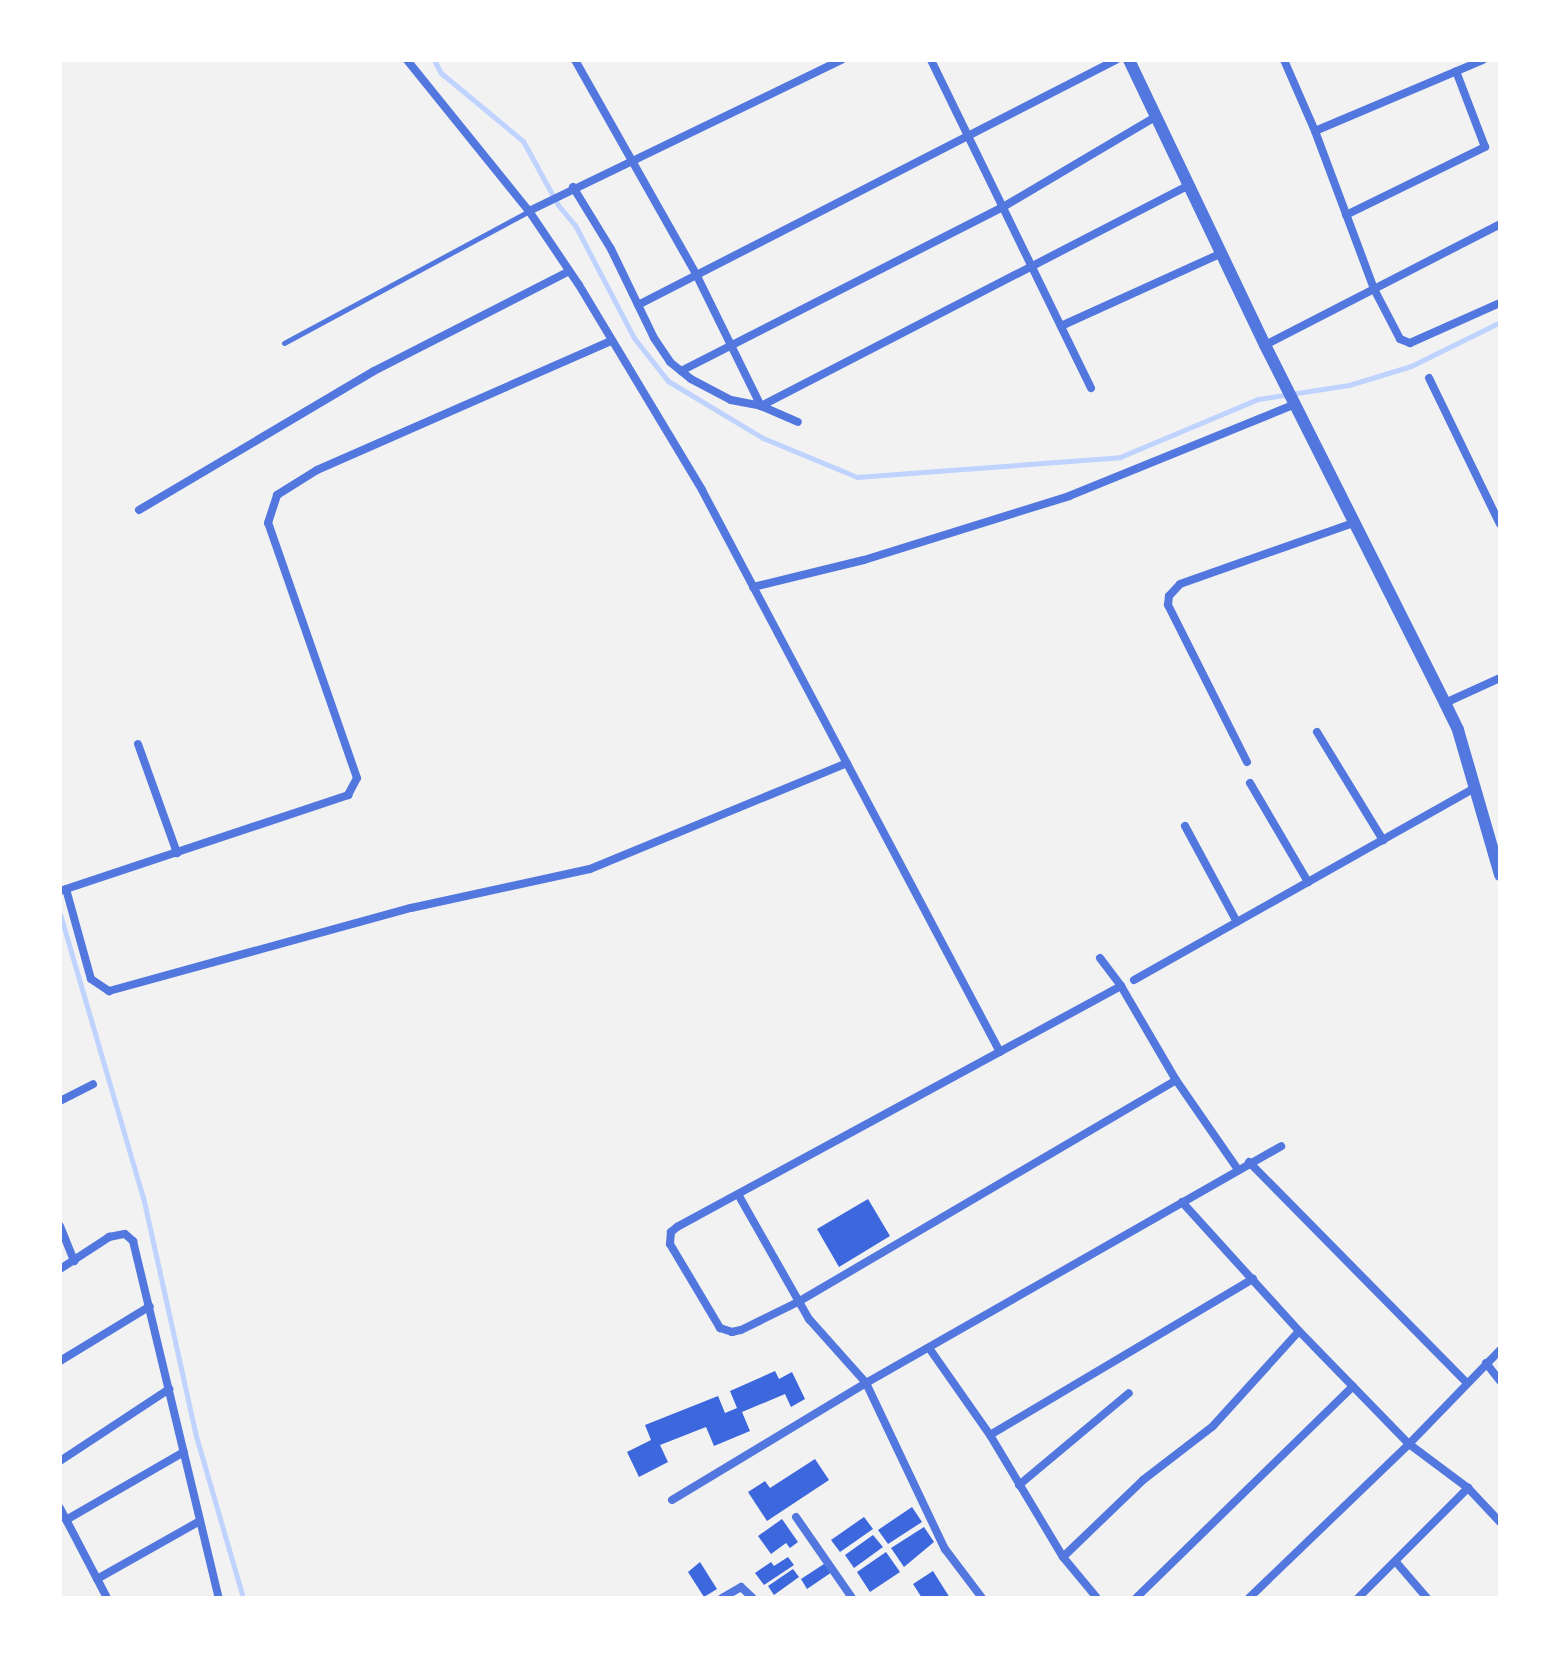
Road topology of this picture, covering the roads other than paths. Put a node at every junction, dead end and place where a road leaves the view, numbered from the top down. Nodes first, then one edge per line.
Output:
1 (407, 60) edge
2 (575, 60) edge
3 (841, 60) edge
4 (931, 60) edge
5 (1116, 60) edge
6 (1129, 60) edge
7 (1284, 60) edge
8 (1483, 60) edge
9 (1456, 71) junction
10 (1157, 116) junction
11 (1315, 131) junction
12 (969, 138) junction
13 (632, 161) junction
14 (1191, 184) junction
15 (573, 187) junction
16 (1003, 207) junction
17 (529, 211) junction
18 (1346, 215) junction
19 (1500, 224) edge
20 (1222, 253) junction
21 (1032, 268) junction
22 (569, 271) junction
23 (696, 274) junction
24 (1374, 289) junction
25 (1500, 303) edge
26 (638, 305) junction
27 (1061, 326) junction
28 (611, 341) junction
29 (284, 343) dead end
30 (1265, 345) junction
31 (733, 347) junction
32 (681, 371) junction
33 (1429, 378) dead end
34 (1091, 388) dead end
35 (1296, 404) junction
36 (761, 406) junction
37 (798, 422) dead end
38 (139, 510) dead end
39 (1353, 523) junction
40 (1500, 524) edge
41 (753, 587) junction
42 (1500, 678) edge
43 (1445, 703) junction
44 (1317, 732) dead end
45 (138, 744) dead end
46 (1247, 762) dead end
47 (847, 763) junction
48 (1250, 783) dead end
49 (1475, 788) junction
50 (1185, 826) dead end
51 (1383, 840) junction
52 (177, 853) junction
53 (1500, 875) edge
54 (1308, 882) junction
55 (63, 890) edge
56 (1237, 922) junction
57 (1100, 958) dead end
58 (1134, 980) dead end
59 (1121, 986) junction
60 (1000, 1052) junction
61 (1176, 1080) junction
62 (93, 1084) dead end
63 (60, 1101) edge
64 (1281, 1146) dead end
65 (1249, 1162) junction
66 (1237, 1168) junction
67 (739, 1196) junction
68 (1182, 1202) junction
69 (60, 1226) edge
70 (74, 1261) junction
71 (60, 1269) edge
72 (1253, 1279) junction
73 (798, 1302) junction
74 (150, 1306) junction
75 (1299, 1331) junction
76 (929, 1348) junction
77 (1500, 1350) edge
78 (60, 1361) edge
79 (1486, 1363) junction
80 (1500, 1381) edge
81 (1466, 1382) junction
82 (866, 1383) junction
83 (1353, 1386) junction
84 (169, 1389) junction
85 (1129, 1393) dead end
86 (990, 1435) junction
87 (1409, 1444) junction
88 (184, 1452) junction
89 (60, 1461) edge
90 (1019, 1485) junction
91 (1468, 1488) junction
92 (672, 1500) dead end
93 (60, 1508) edge
94 (796, 1517) dead end
95 (66, 1520) junction
96 (198, 1522) junction
97 (1500, 1522) edge
98 (1063, 1557) junction
99 (1396, 1562) junction
100 (97, 1579) junction
101 (107, 1598) edge
102 (219, 1598) edge
103 (722, 1598) edge
104 (753, 1598) edge
105 (852, 1598) edge
106 (982, 1598) edge
107 (1097, 1598) edge
108 (1136, 1598) edge
109 (1249, 1598) edge
110 (1358, 1598) edge
111 (1427, 1598) edge

1 - 17 street
2 - 13 street
3 - 13 street
4 - 12 street
5 - 12 street
6 - 10 street
7 - 11 street
8 - 9 street
9 - 11 street
9 - 18 street
10 - 14 street
10 - 16 street
11 - 18 street
12 - 16 street
12 - 23 street
13 - 15 street
13 - 23 street
14 - 20 street
14 - 21 street
15 - 17 street
15 - 26 street
16 - 21 street
16 - 31 street
17 - 22 street
17 - 29 lane
18 - 24 street
19 - 24 street
20 - 27 street
20 - 30 street
21 - 27 street
21 - 36 street
22 - 28 street
22 - 38 street
23 - 26 street
23 - 31 street
24 - 25 street
24 - 30 street
26 - 32 street
27 - 34 street
28 - 41 street
28 - 52 street
30 - 35 street
31 - 32 street
31 - 36 street
32 - 36 street
33 - 40 street
35 - 39 street
35 - 41 street
36 - 37 street
39 - 43 street
39 - 46 street
41 - 47 street
42 - 43 street
43 - 49 street
44 - 51 street
45 - 52 street
47 - 55 street
47 - 60 street
48 - 54 street
49 - 51 street
49 - 53 street
50 - 56 street
51 - 54 street
52 - 55 street
54 - 56 street
56 - 58 street
57 - 59 street
59 - 60 street
59 - 61 street
60 - 67 street
61 - 66 street
61 - 73 street
62 - 63 street
64 - 65 street
65 - 66 street
65 - 81 street
66 - 68 street
67 - 73 street
67 - 73 street
68 - 72 street
68 - 76 street
69 - 70 street
70 - 71 street
70 - 74 street
72 - 75 street
72 - 86 street
73 - 82 street
74 - 78 street
74 - 84 street
75 - 83 street
75 - 98 street
76 - 82 street
76 - 86 street
77 - 79 street
79 - 80 street
79 - 81 street
81 - 87 street
82 - 92 street
82 - 106 street
83 - 87 street
83 - 108 street
84 - 88 street
84 - 89 street
85 - 90 street
86 - 90 street
87 - 91 street
87 - 109 street
88 - 95 street
88 - 96 street
90 - 98 street
91 - 97 street
91 - 99 street
93 - 95 street
94 - 105 street
95 - 100 street
96 - 100 street
96 - 102 street
98 - 107 street
99 - 110 street
99 - 111 street
100 - 101 street
103 - 104 street

